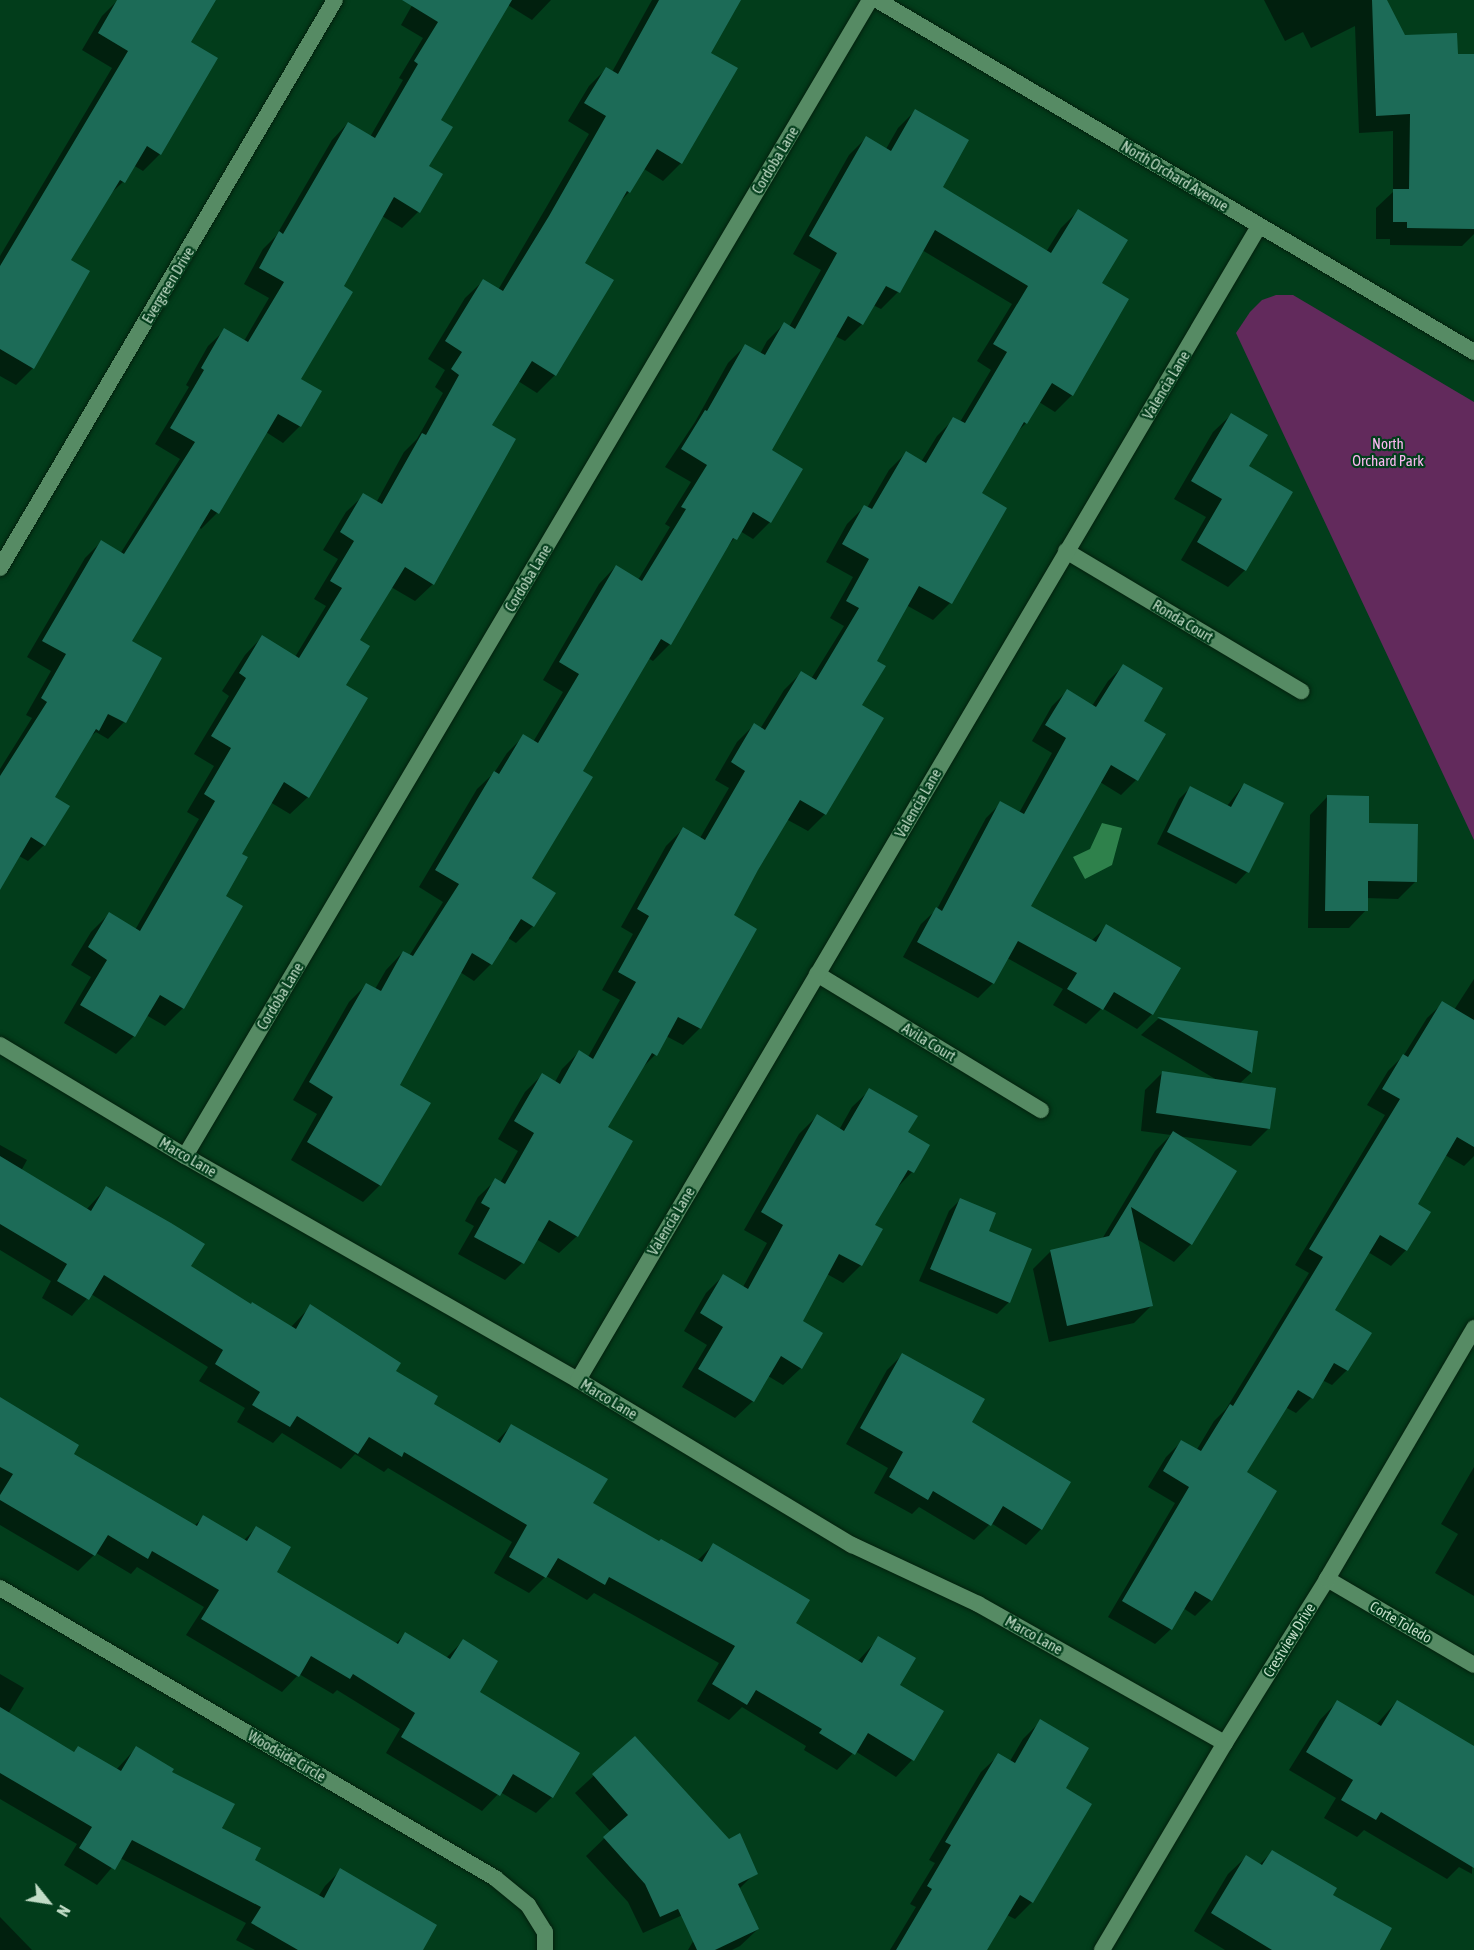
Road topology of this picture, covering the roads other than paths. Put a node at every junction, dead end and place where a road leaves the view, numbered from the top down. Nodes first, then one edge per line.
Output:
1 (335, 0) edge
2 (870, 0) edge
3 (877, 0) edge
4 (1259, 226) junction
5 (1474, 352) edge
6 (1065, 551) junction
7 (0, 568) edge
8 (1301, 691) dead end
9 (817, 974) junction
10 (0, 1045) edge
11 (1041, 1110) dead end
12 (185, 1156) junction
13 (1474, 1328) edge
14 (578, 1380) junction
15 (1327, 1579) junction
16 (0, 1588) edge
17 (1474, 1665) edge
18 (1225, 1743) junction
19 (545, 1950) edge
20 (1102, 1950) edge

1 - 7 street, Evergreen Drive
2 - 12 street, Cordoba Lane
3 - 4 street, North Orchard Avenue
4 - 5 street, North Orchard Avenue
4 - 6 street, Valencia Lane
6 - 8 street, Ronda Court
6 - 9 street, Valencia Lane
9 - 11 street, Avila Court
9 - 14 street, Valencia Lane
10 - 12 street, Marco Lane
12 - 14 street, Marco Lane
13 - 15 street, Crestview Drive
14 - 18 street, Marco Lane
15 - 17 street, Corte Toledo
15 - 18 street, Crestview Drive
16 - 19 street, Woodside Circle
18 - 20 street, Crestview Drive

